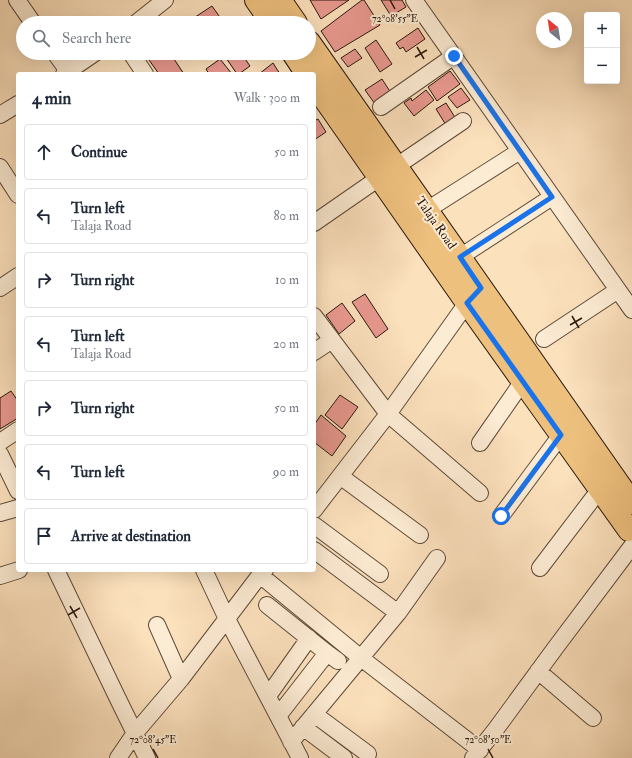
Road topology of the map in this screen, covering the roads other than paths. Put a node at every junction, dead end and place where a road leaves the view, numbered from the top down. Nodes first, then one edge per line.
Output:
1 (17, 0) edge
2 (165, 0) edge
3 (256, 0) edge
4 (280, 0) edge
5 (414, 0) edge
6 (28, 16) edge
7 (145, 16) edge
8 (267, 16) edge
9 (291, 16) edge
10 (316, 54) edge
11 (454, 56) junction
12 (59, 60) edge
13 (84, 60) edge
14 (136, 60) edge
15 (298, 60) edge
16 (66, 72) edge
17 (144, 72) edge
18 (306, 72) edge
19 (316, 86) edge
20 (16, 105) edge
21 (381, 107) dead end
22 (0, 115) edge
23 (463, 121) dead end
24 (520, 151) junction
25 (0, 167) edge
26 (388, 172) junction
27 (16, 192) edge
28 (552, 197) junction
29 (427, 210) junction
30 (316, 222) edge
31 (460, 257) junction
32 (16, 277) edge
33 (0, 288) edge
34 (618, 290) junction
35 (474, 295) junction
36 (632, 310) edge
37 (316, 319) edge
38 (544, 339) dead end
39 (332, 340) junction
40 (316, 351) edge
41 (523, 381) junction
42 (388, 414) junction
43 (16, 431) edge
44 (561, 435) junction
45 (0, 442) edge
46 (480, 443) dead end
47 (0, 454) edge
48 (340, 476) junction
49 (16, 486) edge
50 (600, 489) junction
51 (480, 493) dead end
52 (632, 503) edge
53 (316, 507) edge
54 (16, 509) edge
55 (0, 513) edge
56 (501, 516) dead end
57 (316, 526) edge
58 (631, 535) edge
59 (420, 536) dead end
60 (316, 552) edge
61 (437, 558) dead end
62 (540, 568) dead end
63 (16, 571) edge
64 (57, 572) edge
65 (205, 572) edge
66 (262, 573) edge
67 (380, 574) dead end
68 (0, 576) edge
69 (267, 605) dead end
70 (398, 613) junction
71 (227, 620) junction
72 (157, 625) dead end
73 (309, 638) junction
74 (361, 658) junction
75 (538, 671) junction
76 (182, 679) junction
77 (268, 696) junction
78 (314, 714) junction
79 (278, 716) junction
80 (593, 718) dead end
81 (303, 727) junction
82 (135, 733) junction
83 (291, 742) junction
84 (368, 754) dead end
85 (476, 754) edge
86 (118, 758) edge
87 (148, 758) edge
88 (300, 758) edge
89 (344, 758) edge

1 - 6 street
2 - 7 street
3 - 8 main road
4 - 9 main road
5 - 11 street
10 - 26 main road, Talaja Road
11 - 21 street
11 - 24 street
12 - 16 street
13 - 16 street
14 - 17 street
15 - 18 main road
19 - 26 main road, Talaja Road
20 - 22 street
23 - 26 street
24 - 28 street
24 - 29 street
25 - 27 street
26 - 29 main road, Talaja Road
26 - 30 street
26 - 35 main road, Talaja Road
28 - 31 street
28 - 34 street
29 - 31 main road, Talaja Road
31 - 35 main road, Talaja Road
32 - 33 street
34 - 36 street
34 - 38 street
35 - 41 main road, Talaja Road
35 - 42 street
35 - 52 main road, Talaja Road
37 - 39 street
39 - 40 street
39 - 42 street
41 - 44 main road, Talaja Road
41 - 46 street
42 - 48 street
42 - 51 street
43 - 45 street
44 - 50 main road, Talaja Road
44 - 56 street
47 - 49 street
48 - 53 street
48 - 59 street
50 - 58 main road, Talaja Road
50 - 62 street
54 - 55 street
57 - 67 street
58 - 75 street
60 - 70 street
61 - 70 street
63 - 68 street
64 - 82 street
65 - 71 street
66 - 71 street
66 - 74 street
69 - 73 street
70 - 74 street
71 - 76 street
71 - 77 street
72 - 76 street
73 - 77 street
73 - 79 street
74 - 78 street
74 - 85 street
75 - 80 street
75 - 85 street
76 - 82 street
77 - 79 street
78 - 81 street
78 - 84 street
79 - 83 street
81 - 83 street
81 - 89 street
82 - 86 street
82 - 87 street
83 - 88 street

